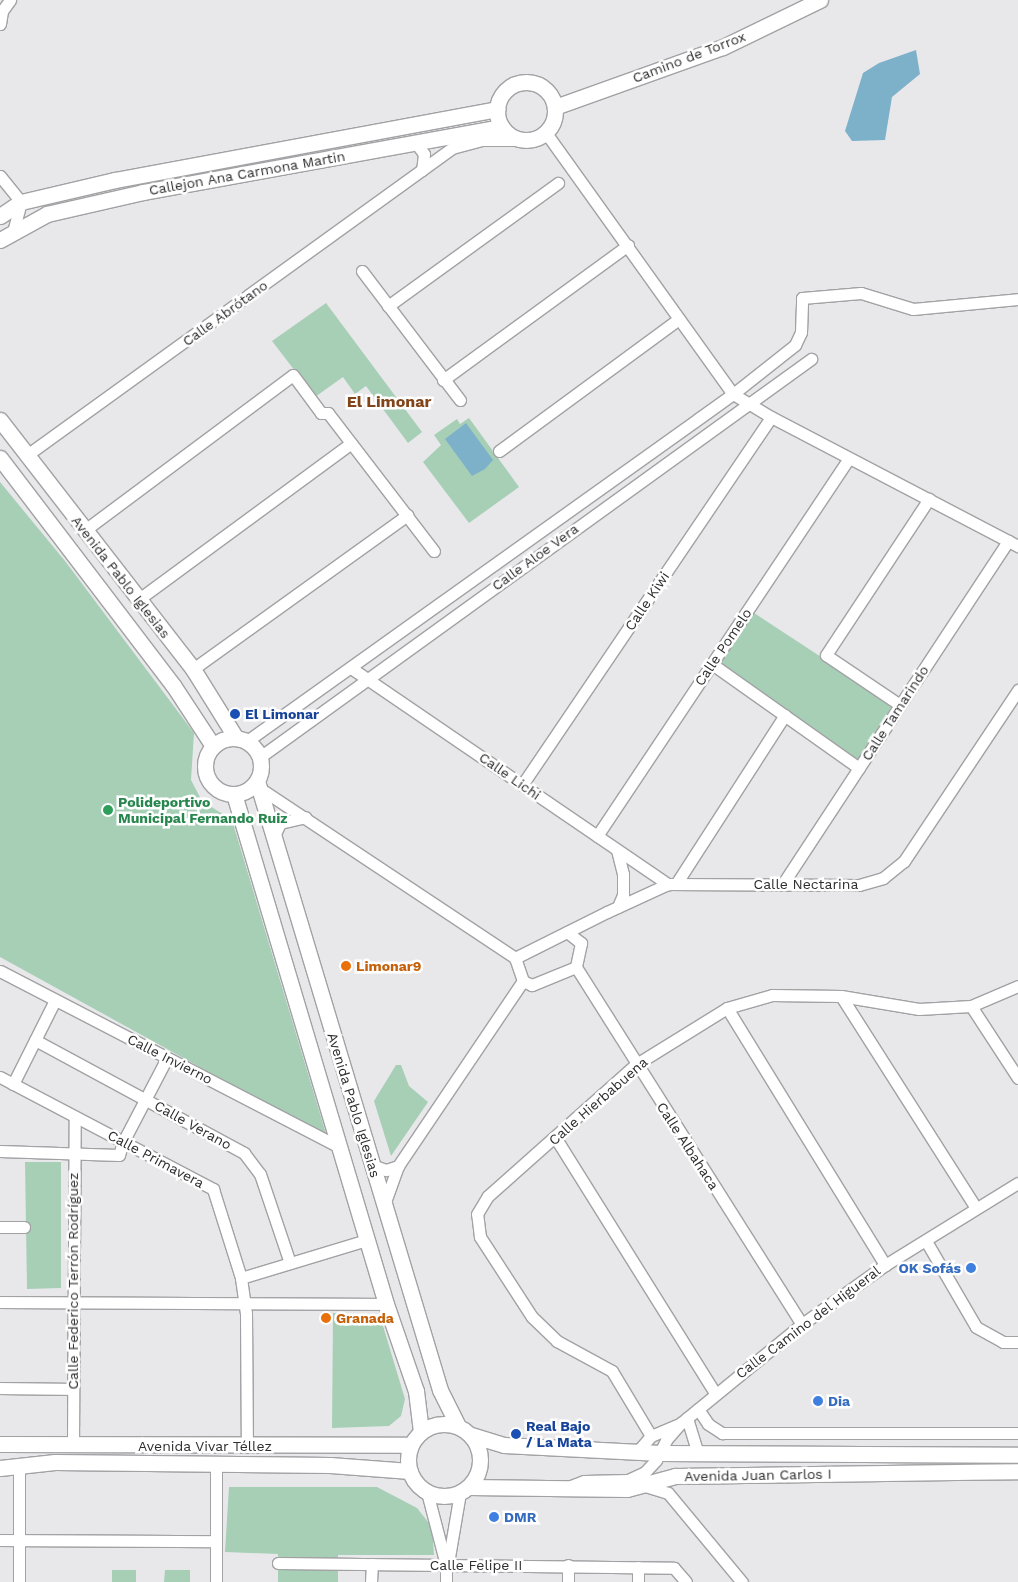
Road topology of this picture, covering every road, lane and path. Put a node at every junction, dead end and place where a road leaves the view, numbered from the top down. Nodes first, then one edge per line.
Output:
1 (10, 0) edge
2 (820, 0) edge
3 (0, 24) edge
4 (555, 107) junction
5 (497, 109) junction
6 (501, 126) junction
7 (546, 133) junction
8 (518, 140) junction
9 (415, 142) junction
10 (422, 170) junction
11 (0, 176) edge
12 (558, 183) dead end
13 (21, 202) junction
14 (0, 216) edge
15 (14, 229) junction
16 (0, 240) edge
17 (628, 245) junction
18 (362, 272) dead end
19 (1018, 298) edge
20 (388, 306) junction
21 (679, 319) junction
22 (811, 359) dead end
23 (443, 380) junction
24 (733, 394) junction
25 (460, 400) dead end
26 (748, 402) junction
27 (771, 417) junction
28 (0, 420) edge
29 (352, 443) junction
30 (499, 451) dead end
31 (27, 456) junction
32 (0, 458) edge
33 (849, 458) junction
34 (929, 500) junction
35 (407, 515) junction
36 (85, 530) junction
37 (1013, 543) edge
38 (434, 551) dead end
39 (139, 599) junction
40 (712, 664) junction
41 (351, 668) junction
42 (193, 669) junction
43 (368, 677) junction
44 (1017, 694) edge
45 (900, 705) junction
46 (785, 715) junction
47 (242, 739) junction
48 (213, 746) junction
49 (260, 758) junction
50 (859, 768) junction
51 (522, 784) junction
52 (259, 785) junction
53 (234, 794) junction
54 (305, 817) junction
55 (274, 836) junction
56 (597, 836) junction
57 (617, 850) junction
58 (672, 884) junction
59 (782, 884) junction
60 (618, 907) junction
61 (567, 932) junction
62 (515, 958) junction
63 (576, 967) junction
64 (0, 971) edge
65 (523, 981) junction
66 (1018, 986) edge
67 (842, 996) junction
68 (55, 1000) junction
69 (971, 1006) junction
70 (727, 1008) junction
71 (35, 1040) junction
72 (167, 1058) junction
73 (635, 1065) junction
74 (0, 1077) edge
75 (1018, 1078) edge
76 (13, 1084) junction
77 (146, 1098) junction
78 (75, 1117) junction
79 (555, 1136) junction
80 (123, 1142) junction
81 (339, 1147) junction
82 (0, 1151) edge
83 (73, 1154) junction
84 (372, 1165) junction
85 (398, 1166) junction
86 (1018, 1183) edge
87 (384, 1205) junction
88 (976, 1208) junction
89 (0, 1227) edge
90 (24, 1227) dead end
91 (367, 1240) junction
92 (926, 1241) junction
93 (290, 1263) junction
94 (885, 1264) junction
95 (241, 1278) junction
96 (72, 1301) junction
97 (0, 1302) edge
98 (242, 1303) junction
99 (386, 1304) junction
100 (802, 1324) junction
101 (1018, 1342) edge
102 (0, 1388) edge
103 (73, 1388) junction
104 (715, 1393) junction
105 (698, 1409) junction
106 (684, 1420) junction
107 (458, 1426) junction
108 (421, 1432) junction
109 (1018, 1433) edge
110 (471, 1435) junction
111 (651, 1436) junction
112 (0, 1444) edge
113 (73, 1445) junction
114 (411, 1445) junction
115 (247, 1447) junction
116 (637, 1452) junction
117 (660, 1453) junction
118 (698, 1453) junction
119 (1018, 1454) edge
120 (216, 1464) junction
121 (0, 1468) edge
122 (19, 1468) junction
123 (410, 1470) junction
124 (1018, 1471) edge
125 (644, 1486) junction
126 (568, 1487) junction
127 (464, 1490) junction
128 (427, 1492) junction
129 (0, 1540) edge
130 (19, 1540) junction
131 (216, 1541) junction
132 (278, 1563) dead end
133 (372, 1564) junction
134 (446, 1565) junction
135 (568, 1565) junction
136 (638, 1567) junction
137 (19, 1582) edge
138 (216, 1582) edge
139 (371, 1582) edge
140 (446, 1582) edge
141 (568, 1582) edge
142 (638, 1582) edge
143 (686, 1582) edge
144 (742, 1582) edge

1 - 3 street
2 - 4 street, Camino de Torrox
4 - 5 street
4 - 7 street
5 - 6 street
5 - 13 street, Callejon Ana Carmona Martin
6 - 8 street
6 - 9 street, Callejon Ana Carmona Martin
7 - 8 street
7 - 17 street
8 - 10 street, Calle Abrótano
9 - 10 street
9 - 15 street, Callejon Ana Carmona Martin
10 - 31 street, Calle Abrótano
11 - 13 street
12 - 20 street
13 - 14 street, Callejon Ana Carmona Martin
13 - 15 street
15 - 16 street, Callejon Ana Carmona Martin
17 - 21 street
17 - 23 street
18 - 20 street
19 - 24 street, Calle Aloe Vera
20 - 23 street
21 - 24 street
21 - 30 street
22 - 26 street, Calle Aloe Vera
23 - 25 street
24 - 26 street
24 - 41 street, Calle Aloe Vera
26 - 27 street
26 - 43 street, Calle Aloe Vera
27 - 33 street
27 - 51 street, Calle Kiwi
28 - 31 street, Avenida Pablo Iglesias
29 - 35 street
29 - 36 street
29 - 39 street
31 - 36 street, Avenida Pablo Iglesias
32 - 48 street, Avenida Pablo Iglesias
33 - 34 street
33 - 40 street, Calle Pomelo
34 - 37 street
34 - 45 street
35 - 38 street
35 - 42 street
36 - 39 street, Avenida Pablo Iglesias
37 - 45 street, Calle Tamarindo
39 - 42 street, Avenida Pablo Iglesias
40 - 46 street
40 - 56 street, Calle Pomelo
41 - 43 street, Calle Lichi
41 - 47 street, Calle Aloe Vera
42 - 47 street, Avenida Pablo Iglesias
43 - 49 street, Calle Aloe Vera
43 - 51 street, Calle Lichi
44 - 59 street, Calle Nectarina
45 - 50 street, Calle Tamarindo
46 - 50 street
46 - 58 street
47 - 48 street
47 - 49 street
48 - 53 street
49 - 52 street
50 - 59 street, Calle Tamarindo
51 - 56 street, Calle Lichi
52 - 53 street
52 - 54 street
52 - 55 street, Avenida Pablo Iglesias
53 - 81 street, Avenida Pablo Iglesias
54 - 55 street
54 - 62 street
55 - 84 street, Avenida Pablo Iglesias
56 - 57 street, Calle Lichi
57 - 58 street, Calle Lichi
57 - 60 street
58 - 59 street, Calle Nectarina
58 - 60 street, Calle Nectarina
60 - 61 street, Calle Nectarina
61 - 62 street, Calle Nectarina
61 - 63 street
62 - 65 street
63 - 65 street
63 - 73 street, Calle Albahaca
64 - 68 street, Calle Invierno
65 - 85 street
66 - 69 street, Calle Hierbabuena
67 - 69 street, Calle Hierbabuena
67 - 70 street, Calle Hierbabuena
67 - 88 street
68 - 71 street
68 - 72 street, Calle Invierno
69 - 75 street
70 - 73 street, Calle Hierbabuena
70 - 94 street
71 - 76 street
71 - 77 street, Calle Verano
72 - 77 street
72 - 81 street, Calle Invierno
73 - 79 street, Calle Hierbabuena
73 - 100 street, Calle Albahaca
74 - 76 street, Calle Primavera
76 - 78 street, Calle Primavera
77 - 80 street
77 - 93 street, Calle Verano
78 - 80 street, Calle Primavera
78 - 83 street, Calle Federico Terrón Rodríguez
79 - 104 street
79 - 111 street, Calle Hierbabuena
80 - 83 street
80 - 95 street, Calle Primavera
81 - 91 street, Avenida Pablo Iglesias
82 - 83 street
83 - 96 street, Calle Federico Terrón Rodríguez
84 - 85 street
84 - 87 street, Avenida Pablo Iglesias
85 - 87 street
86 - 88 street, Calle Camino del Higueral
87 - 107 street, Avenida Pablo Iglesias
88 - 92 street, Calle Camino del Higueral
89 - 90 street
91 - 93 street
91 - 99 street, Avenida Pablo Iglesias
92 - 94 street, Calle Camino del Higueral
92 - 101 street
93 - 95 street
94 - 100 street, Calle Camino del Higueral
95 - 98 street, Calle Primavera
96 - 97 street
96 - 98 street
96 - 103 street, Calle Federico Terrón Rodríguez
98 - 99 street
98 - 115 street, Calle Primavera
99 - 108 street, Avenida Pablo Iglesias
100 - 104 street, Calle Camino del Higueral
102 - 103 street
103 - 113 street, Calle Federico Terrón Rodríguez
104 - 105 street, Calle Camino del Higueral
105 - 106 street, Calle Camino del Higueral
105 - 109 street
106 - 111 street, Calle Camino del Higueral
106 - 117 street, Calle Camino del Higueral
106 - 118 street
107 - 108 street
107 - 110 street
108 - 114 street
110 - 116 street, Avenida Juan Carlos I
110 - 127 street
111 - 116 street, Calle Camino del Higueral
112 - 113 street, Avenida Vivar Téllez
113 - 115 street, Avenida Vivar Téllez
114 - 115 street, Avenida Vivar Téllez
114 - 123 street
116 - 117 street, Avenida Juan Carlos I
117 - 118 street, Avenida Juan Carlos I
117 - 126 street, Calle Camino del Higueral
118 - 119 street, Avenida Juan Carlos I
120 - 122 street, Avenida Vivar Téllez
120 - 123 street, Avenida Vivar Téllez
120 - 131 street
121 - 122 street, Avenida Vivar Téllez
122 - 130 street
123 - 128 street
124 - 125 street, Avenida Juan Carlos I
125 - 126 street, Avenida Juan Carlos I
125 - 144 street
126 - 127 street, Avenida Juan Carlos I
127 - 128 street
127 - 134 street
128 - 134 street
129 - 130 street
130 - 131 street
130 - 137 street
131 - 138 street
132 - 133 street, Calle Felipe II
133 - 134 street, Calle Felipe II
133 - 139 street
134 - 135 street, Calle Felipe II
134 - 140 street
135 - 136 street, Calle Felipe II
135 - 141 street
136 - 142 street
136 - 143 street, Calle Felipe II

